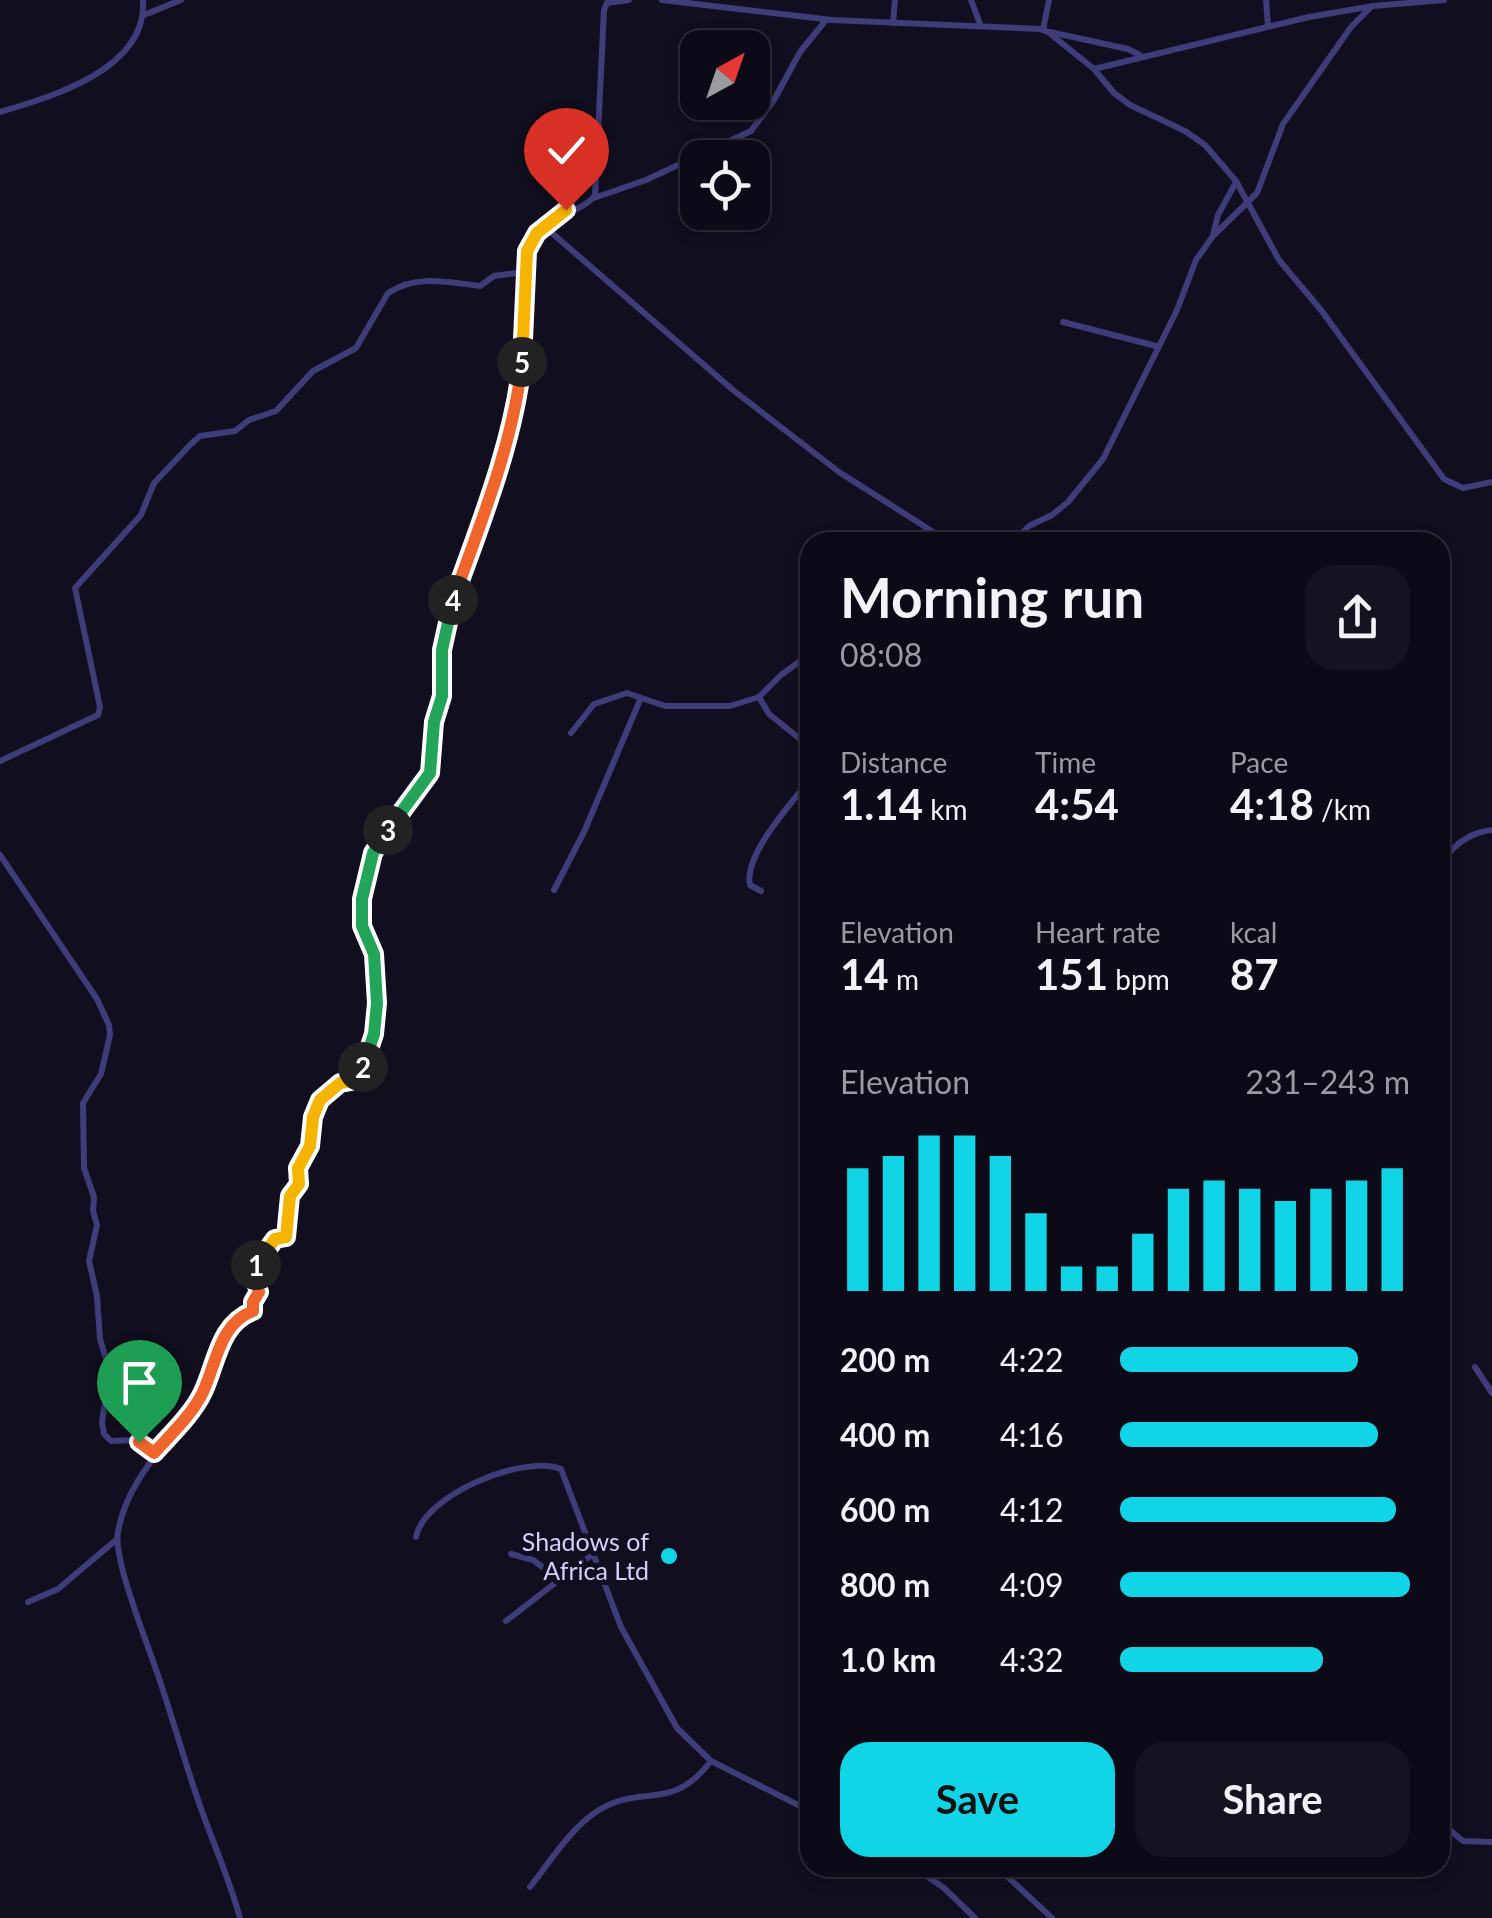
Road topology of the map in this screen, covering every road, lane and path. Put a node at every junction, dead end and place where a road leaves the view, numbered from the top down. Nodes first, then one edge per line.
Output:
1 (143, 0) edge
2 (181, 0) edge
3 (629, 0) edge
4 (662, 0) edge
5 (895, 0) edge
6 (971, 0) edge
7 (1049, 0) edge
8 (1266, 0) edge
9 (1444, 0) edge
10 (1373, 6) junction
11 (144, 15) junction
12 (826, 20) junction
13 (893, 24) junction
14 (980, 24) junction
15 (1268, 26) junction
16 (1045, 31) junction
17 (1140, 56) junction
18 (1094, 68) junction
19 (0, 112) edge
20 (1236, 182) junction
21 (593, 199) junction
22 (1248, 202) junction
23 (544, 226) junction
24 (1212, 236) junction
25 (524, 272) junction
26 (1063, 322) dead end
27 (1156, 346) junction
28 (1492, 482) edge
29 (932, 532) edge
30 (1022, 532) edge
31 (800, 661) edge
32 (758, 697) junction
33 (640, 700) junction
34 (571, 734) dead end
35 (800, 739) edge
36 (0, 761) edge
37 (800, 793) edge
38 (1492, 830) edge
39 (1450, 852) edge
40 (0, 856) edge
41 (554, 890) dead end
42 (761, 892) dead end
43 (1475, 1367) dead end
44 (1492, 1393) edge
45 (154, 1453) junction
46 (416, 1537) dead end
47 (117, 1539) junction
48 (594, 1552) junction
49 (511, 1554) dead end
50 (560, 1580) junction
51 (28, 1602) dead end
52 (506, 1620) dead end
53 (711, 1761) junction
54 (800, 1806) edge
55 (1450, 1830) edge
56 (1492, 1842) edge
57 (928, 1877) edge
58 (1008, 1877) edge
59 (530, 1887) dead end
60 (240, 1918) edge
61 (975, 1918) edge
62 (1052, 1918) edge

1 - 11 street
2 - 11 street
3 - 21 street
4 - 12 street
5 - 13 street
6 - 14 street
7 - 16 street
8 - 15 street
9 - 10 street
10 - 15 street
10 - 22 street
11 - 19 street
12 - 13 street
12 - 21 street
13 - 14 street
14 - 16 street
15 - 17 street
16 - 17 street
16 - 18 street
17 - 18 street
18 - 20 street
20 - 22 street
20 - 24 street
21 - 23 street
22 - 24 street
22 - 28 street
23 - 25 street
23 - 29 street
24 - 27 street
25 - 36 street
25 - 45 street
26 - 27 street
27 - 30 street
31 - 32 street
32 - 33 street
32 - 35 street
33 - 34 street
33 - 41 street
37 - 42 street
38 - 39 street
40 - 45 street
43 - 44 street
45 - 47 street
46 - 48 street
47 - 51 street
47 - 60 street
48 - 50 street
48 - 53 street
49 - 50 street
50 - 52 street
53 - 54 street
53 - 59 street
55 - 56 street
57 - 61 street
58 - 62 street

